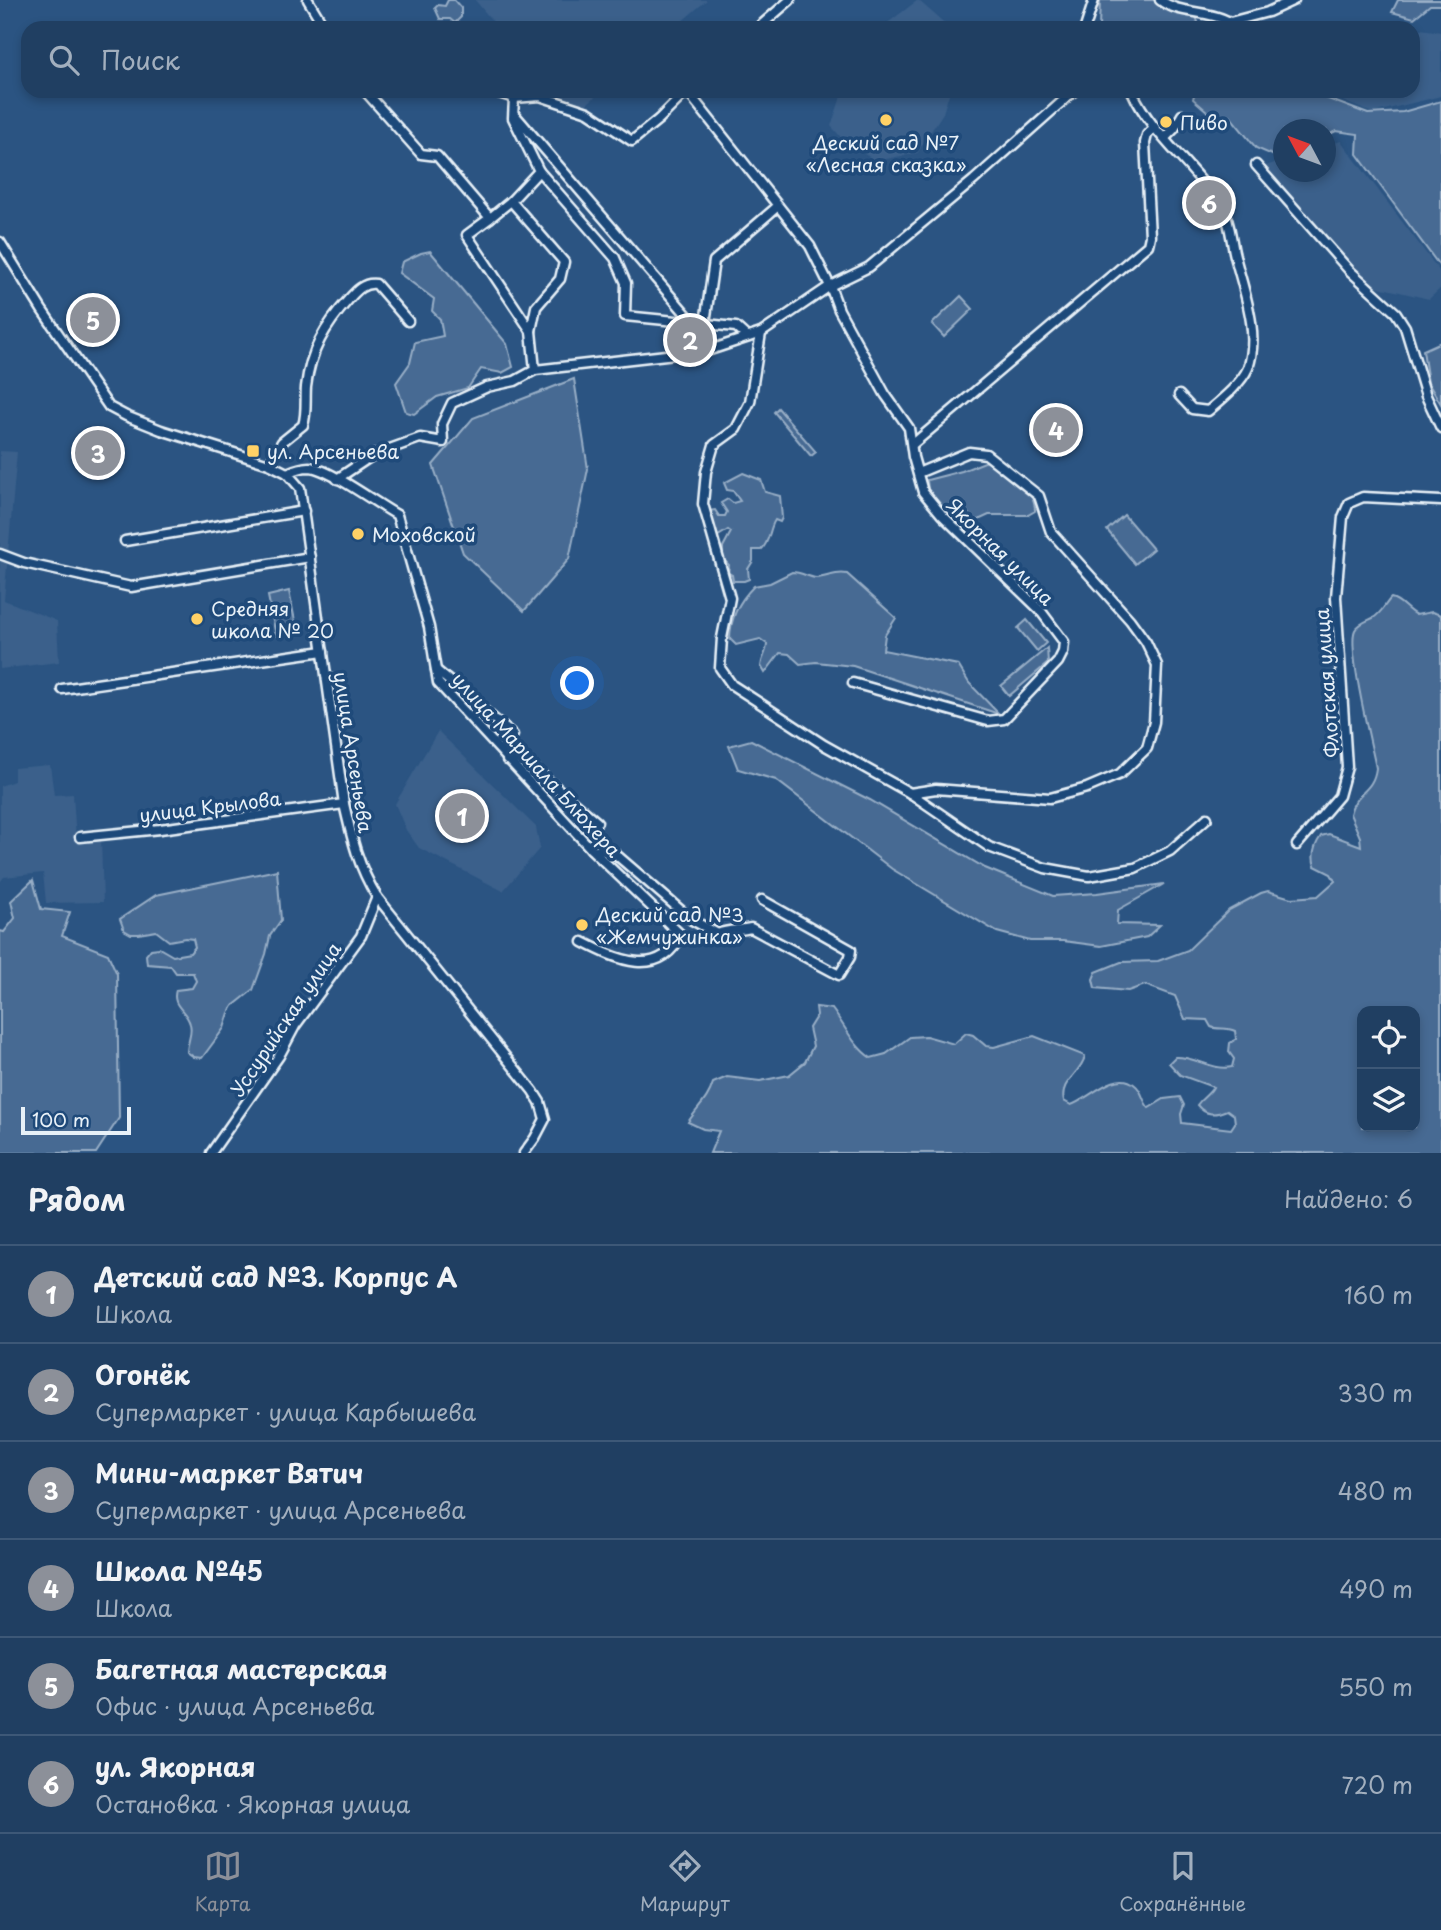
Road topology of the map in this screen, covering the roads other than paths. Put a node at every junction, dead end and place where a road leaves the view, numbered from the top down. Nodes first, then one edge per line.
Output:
1 (308, 0) edge
2 (790, 0) edge
3 (1094, 0) edge
4 (1160, 0) edge
5 (1294, 0) edge
6 (322, 21) edge
7 (766, 21) edge
8 (1087, 21) edge
9 (1228, 21) edge
10 (1234, 21) edge
11 (371, 98) edge
12 (522, 98) edge
13 (546, 98) edge
14 (680, 98) edge
15 (693, 98) edge
16 (1066, 98) edge
17 (1135, 98) edge
18 (513, 99) joint
19 (514, 113) junction
20 (1182, 115) dead end
21 (1154, 127) junction
22 (1165, 138) junction
23 (1256, 165) dead end
24 (539, 171) junction
25 (511, 201) junction
26 (778, 206) junction
27 (490, 218) junction
28 (0, 242) edge
29 (830, 286) junction
30 (408, 321) dead end
31 (693, 322) junction
32 (705, 323) junction
33 (531, 331) junction
34 (761, 333) junction
35 (747, 337) junction
36 (535, 370) junction
37 (1179, 395) dead end
38 (1441, 428) edge
39 (913, 444) junction
40 (270, 464) junction
41 (287, 473) junction
42 (918, 473) junction
43 (337, 479) junction
44 (1441, 501) edge
45 (304, 511) junction
46 (125, 541) dead end
47 (0, 554) edge
48 (310, 557) junction
49 (323, 651) junction
50 (436, 670) junction
51 (853, 683) dead end
52 (62, 689) dead end
53 (513, 735) dead end
54 (508, 761) junction
55 (911, 793) junction
56 (344, 804) junction
57 (1207, 818) dead end
58 (597, 822) dead end
59 (80, 837) dead end
60 (1297, 845) dead end
61 (591, 849) junction
62 (377, 897) junction
63 (762, 900) dead end
64 (583, 942) dead end
65 (211, 1153) edge
66 (524, 1153) edge

1 - 6 street
2 - 7 street
3 - 8 street
4 - 9 street
5 - 10 street
11 - 27 street
12 - 18 street
13 - 14 street
15 - 26 street, Якорная улица
16 - 29 street
17 - 21 street
18 - 19 street
19 - 24 street
19 - 31 street
20 - 22 street
21 - 22 street
21 - 39 street
22 - 37 street
23 - 38 street
24 - 25 street
24 - 31 street
25 - 27 street
25 - 33 street
26 - 29 street, Якорная улица
26 - 32 street
27 - 33 street
28 - 40 street
29 - 34 street
29 - 39 street, Якорная улица
30 - 40 street
31 - 32 street
32 - 35 street
33 - 36 street
34 - 35 street
34 - 55 street
35 - 36 street
36 - 43 street
39 - 42 street, Якорная улица
40 - 41 street
41 - 43 street, улица Маршала Блюхера
41 - 45 street, улица Арсеньева
42 - 51 street, Якорная улица
42 - 55 street
43 - 50 street, улица Маршала Блюхера
44 - 60 street, Флотская улица
45 - 46 street
45 - 48 street, улица Арсеньева
47 - 48 street
48 - 49 street, улица Арсеньева
49 - 52 street
49 - 56 street, улица Арсеньева
50 - 53 street
50 - 54 street, улица Маршала Блюхера
54 - 58 street
54 - 61 street, улица Маршала Блюхера
55 - 57 street
56 - 59 street, улица Крылова
56 - 62 street, улица Арсеньева
61 - 63 street
61 - 64 street, улица Маршала Блюхера
62 - 65 street, Уссурийская улица
62 - 66 street, улица Арсеньева

